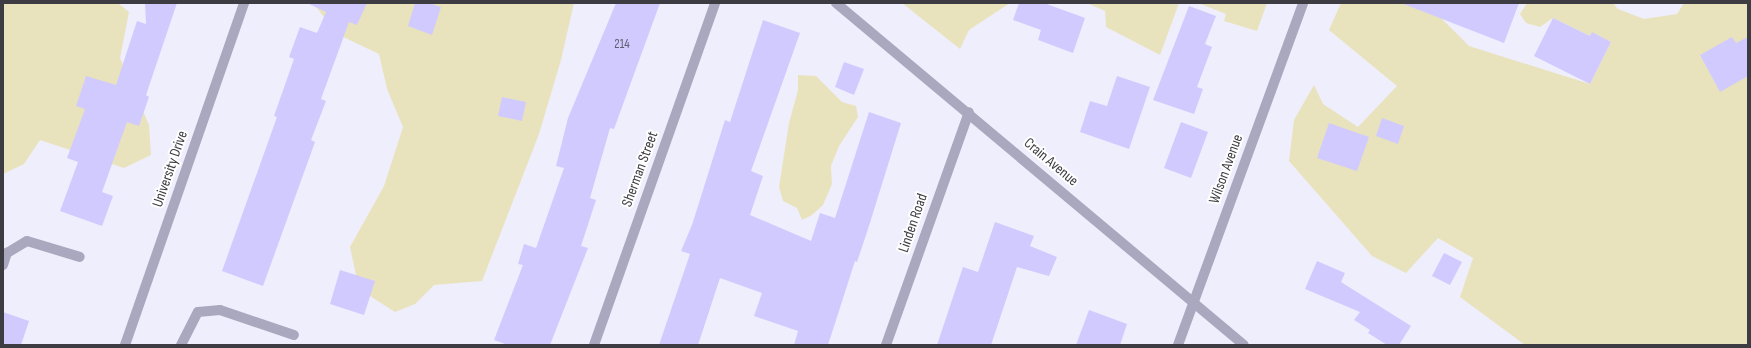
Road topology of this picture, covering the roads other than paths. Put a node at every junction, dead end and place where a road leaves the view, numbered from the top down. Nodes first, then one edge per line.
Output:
1 (244, 3) edge
2 (715, 3) edge
3 (836, 3) edge
4 (1303, 3) edge
5 (969, 112) junction
6 (80, 257) dead end
7 (3, 265) edge
8 (1194, 303) junction
9 (294, 335) dead end
10 (125, 345) edge
11 (181, 345) edge
12 (594, 345) edge
13 (886, 345) edge
14 (1178, 345) edge
15 (1244, 345) edge

1 - 10 street, University Drive
2 - 12 street, Sherman Street
3 - 5 street, Crain Avenue
4 - 8 street, Wilson Avenue
5 - 8 street, Crain Avenue
5 - 13 street, Linden Road
6 - 7 street
8 - 14 street, Wilson Avenue
8 - 15 street, Crain Avenue
9 - 11 street

